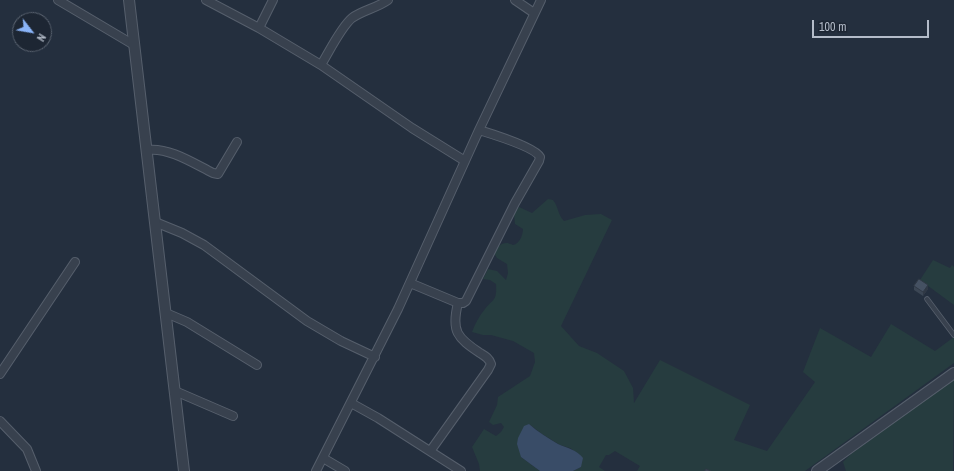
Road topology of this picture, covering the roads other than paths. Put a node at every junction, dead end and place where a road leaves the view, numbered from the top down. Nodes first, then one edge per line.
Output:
1 (58, 0) edge
2 (129, 0) edge
3 (206, 0) edge
4 (274, 0) edge
5 (388, 0) edge
6 (515, 0) edge
7 (541, 0) edge
8 (534, 13) junction
9 (259, 28) junction
10 (134, 45) junction
11 (321, 65) junction
12 (479, 130) junction
13 (237, 142) dead end
14 (147, 150) junction
15 (465, 161) junction
16 (155, 222) junction
17 (75, 262) dead end
18 (410, 283) junction
19 (927, 299) dead end
20 (458, 303) junction
21 (166, 313) junction
22 (954, 335) edge
23 (374, 357) junction
24 (257, 365) dead end
25 (954, 373) edge
26 (0, 374) edge
27 (175, 391) junction
28 (352, 403) junction
29 (233, 416) dead end
30 (0, 421) edge
31 (431, 450) junction
32 (323, 458) junction
33 (36, 471) edge
34 (184, 471) edge
35 (316, 471) edge
36 (345, 471) edge
37 (461, 471) edge
38 (817, 471) edge

1 - 10 street
2 - 10 street
3 - 9 street
4 - 9 street
5 - 11 street
6 - 8 street
7 - 8 street
8 - 12 street
9 - 11 street
10 - 14 street
11 - 15 street
12 - 15 street
12 - 20 street
13 - 14 street
14 - 16 street
15 - 18 street
16 - 21 street
16 - 23 street
17 - 26 street
18 - 20 street
18 - 23 street
19 - 22 lane
20 - 31 street
21 - 24 street
21 - 27 street
23 - 28 street
25 - 38 street
27 - 29 street
27 - 34 street
28 - 31 street
28 - 32 street
30 - 33 street
31 - 37 street
32 - 35 street
32 - 36 street

